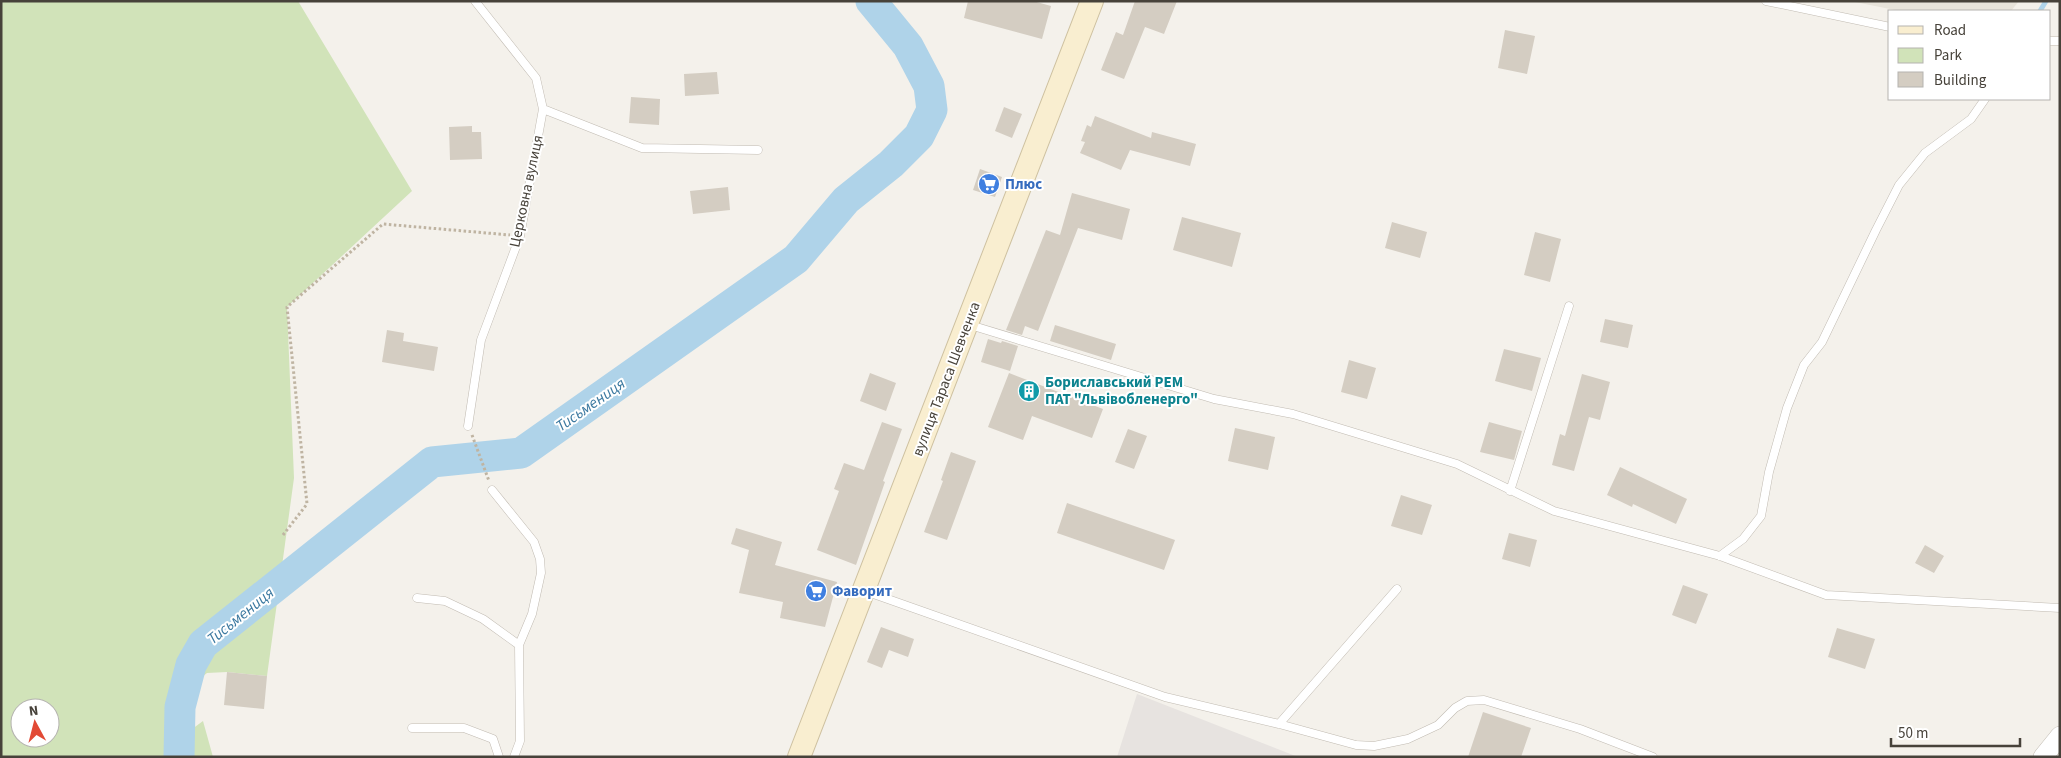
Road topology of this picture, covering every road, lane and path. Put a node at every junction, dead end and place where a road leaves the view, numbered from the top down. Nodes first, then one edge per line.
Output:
1 (475, 1) edge
2 (1092, 1) edge
3 (1766, 1) edge
4 (1888, 27) edge
5 (1984, 100) edge
6 (543, 109) junction
7 (758, 150) dead end
8 (520, 236) junction
9 (1569, 306) dead end
10 (968, 324) junction
11 (468, 426) joint
12 (492, 490) joint
13 (1510, 491) junction
14 (283, 535) dead end
15 (1720, 556) junction
16 (1397, 589) dead end
17 (863, 590) junction
18 (417, 598) dead end
19 (2060, 608) edge
20 (519, 645) junction
21 (1279, 724) junction
22 (412, 728) dead end
23 (2060, 736) edge
24 (499, 757) edge
25 (514, 757) edge
26 (799, 757) edge
27 (1653, 757) edge
28 (2044, 757) edge

1 - 6 lane, Церковна вулиця
2 - 10 main road, вулиця Тараса Шевченка
3 - 4 lane
5 - 15 lane
6 - 7 lane
6 - 8 lane, Церковна вулиця
8 - 11 lane, Церковна вулиця
8 - 14 path
9 - 13 lane
10 - 13 lane
10 - 17 main road, вулиця Тараса Шевченка
11 - 12 path
12 - 20 lane
13 - 15 lane
15 - 19 lane
16 - 21 lane
17 - 21 lane
17 - 26 main road, вулиця Тараса Шевченка
18 - 20 lane
20 - 25 lane
21 - 27 lane
22 - 24 lane
23 - 28 street

